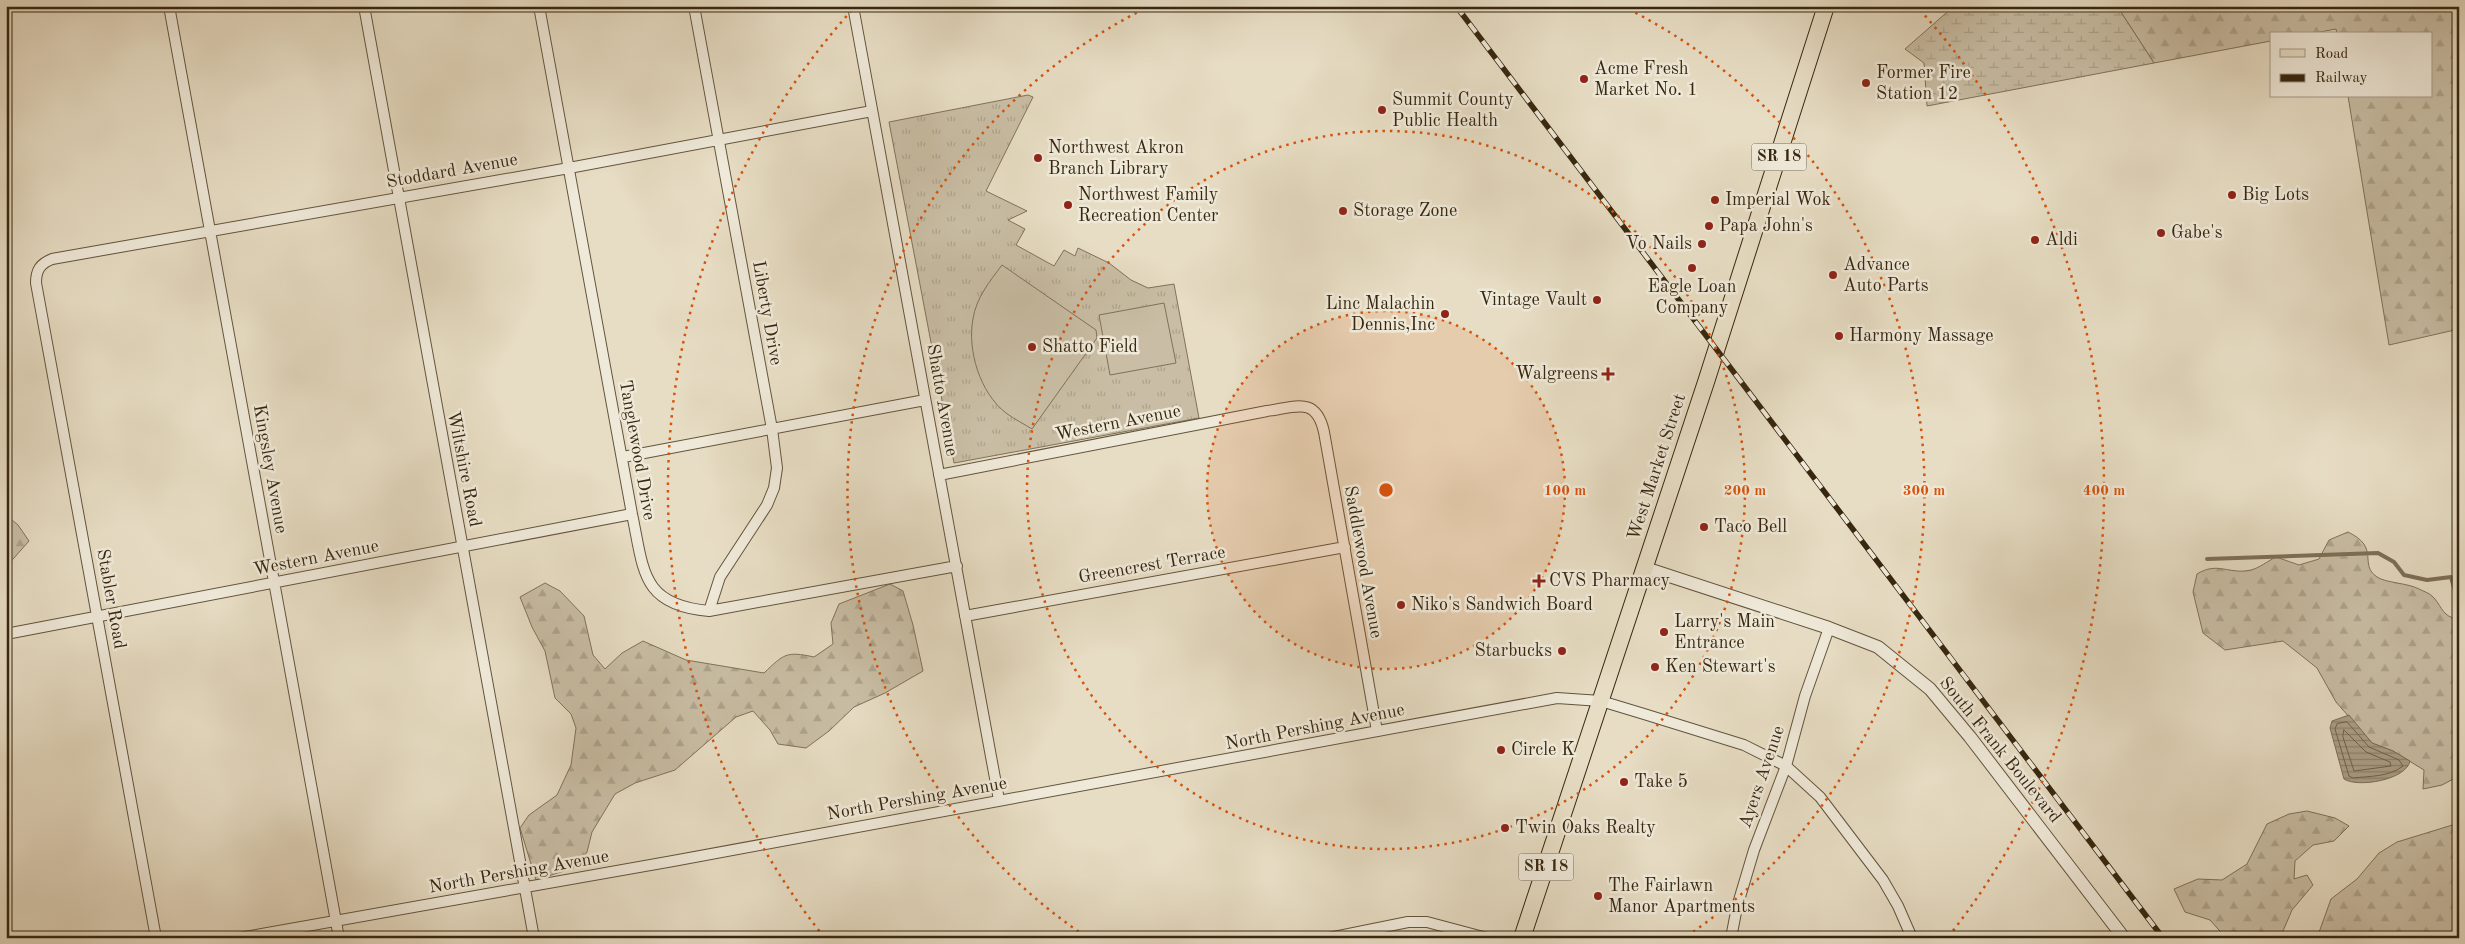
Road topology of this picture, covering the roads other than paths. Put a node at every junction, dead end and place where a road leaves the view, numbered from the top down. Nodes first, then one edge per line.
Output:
1 (169, 6) edge
2 (364, 6) edge
3 (539, 6) edge
4 (694, 6) edge
5 (853, 6) edge
6 (1826, 6) edge
7 (872, 111) junction
8 (719, 139) junction
9 (569, 168) junction
10 (398, 198) junction
11 (210, 231) junction
12 (40, 266) joint
13 (926, 400) junction
14 (1304, 406) joint
15 (772, 428) junction
16 (622, 457) junction
17 (939, 475) junction
18 (632, 514) junction
19 (462, 546) junction
20 (1345, 547) junction
21 (956, 566) junction
22 (1645, 568) junction
23 (274, 583) junction
24 (709, 611) junction
25 (965, 616) junction
26 (99, 618) junction
27 (1829, 628) junction
28 (6, 634) edge
29 (1601, 701) junction
30 (1377, 731) junction
31 (1786, 766) junction
32 (999, 800) junction
33 (524, 886) junction
34 (336, 921) junction
35 (156, 938) edge
36 (239, 938) edge
37 (339, 938) edge
38 (534, 938) edge
39 (1329, 938) edge
40 (1487, 938) edge
41 (1522, 938) edge
42 (1731, 938) edge
43 (1912, 938) edge
44 (2124, 938) edge

1 - 11 street, Kingsley Avenue
2 - 10 street, Wiltshire Road
3 - 9 street, Tanglewood Drive
4 - 8 street, Liberty Drive
5 - 7 street, Shatto Avenue
6 - 22 main road, West Market Street / SR 18
7 - 8 street, Stoddard Avenue
7 - 13 street, Shatto Avenue
8 - 9 street, Stoddard Avenue
8 - 15 street, Liberty Drive
9 - 10 street, Stoddard Avenue
9 - 16 street, Tanglewood Drive
10 - 11 street, Stoddard Avenue
10 - 19 street, Wiltshire Road
11 - 12 street, Stoddard Avenue
11 - 23 street, Kingsley Avenue
12 - 26 street, Stabler Road
13 - 15 street
13 - 17 street, Shatto Avenue
14 - 17 street, Western Avenue
14 - 20 street, Saddlewood Avenue
15 - 16 street
15 - 24 street, Liberty Drive
16 - 18 street, Tanglewood Drive
17 - 21 street, Shatto Avenue
18 - 19 street, Western Avenue
18 - 24 street, Tanglewood Drive
19 - 23 street, Western Avenue
19 - 33 street, Wiltshire Road
20 - 25 street, Greencrest Terrace
20 - 30 street, Saddlewood Avenue
21 - 24 street, Tanglewood Drive
21 - 25 street, Shatto Avenue
22 - 27 street, South Frank Boulevard
22 - 29 main road, West Market Street / SR 18
23 - 26 street, Western Avenue
23 - 34 street, Kingsley Avenue
25 - 32 street, Shatto Avenue
26 - 28 street, Western Avenue
26 - 35 street, Stabler Road
27 - 31 street, Ayers Avenue
27 - 44 street, South Frank Boulevard
29 - 30 street, North Pershing Avenue
29 - 31 street, North Pershing Avenue
29 - 41 main road, West Market Street / SR 18
30 - 32 street, North Pershing Avenue
31 - 42 street, Ayers Avenue
31 - 43 street, North Pershing Avenue
32 - 33 street, North Pershing Avenue
33 - 34 street, North Pershing Avenue
33 - 38 street, Wiltshire Road
34 - 36 street, North Pershing Avenue
34 - 37 street, Kingsley Avenue
39 - 40 street

